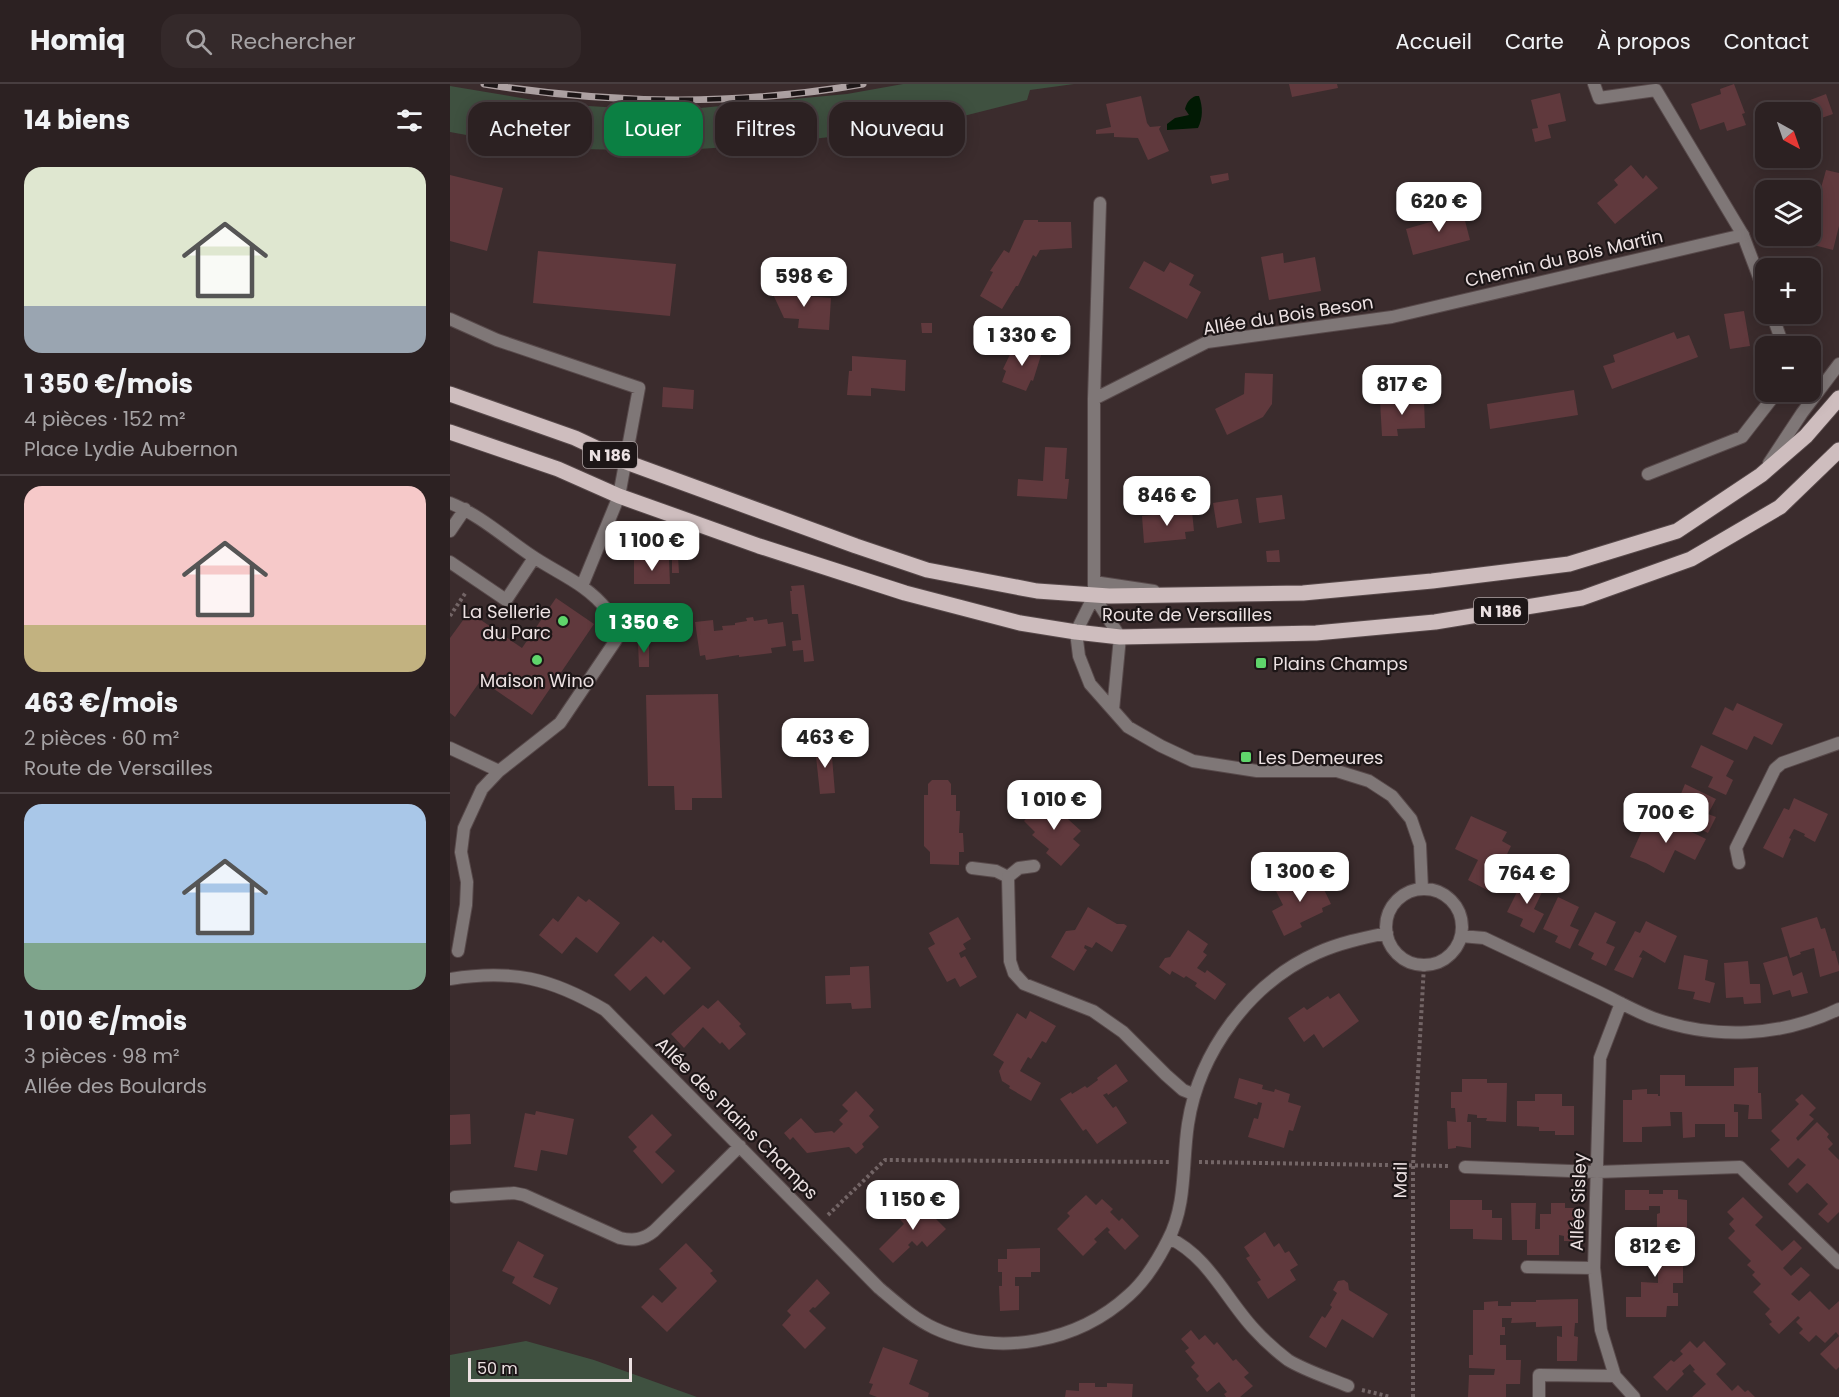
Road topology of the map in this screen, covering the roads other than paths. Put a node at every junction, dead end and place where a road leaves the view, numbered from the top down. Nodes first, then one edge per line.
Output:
1 (1594, 84) edge
2 (1100, 203) dead end
3 (1743, 235) junction
4 (1755, 267) edge
5 (1392, 317) joint
6 (450, 319) edge
7 (1839, 364) edge
8 (450, 394) edge
9 (1839, 398) edge
10 (1094, 399) junction
11 (1769, 402) edge
12 (450, 432) edge
13 (1839, 450) edge
14 (626, 462) junction
15 (1648, 474) dead end
16 (1761, 475) junction
17 (619, 496) junction
18 (450, 503) edge
19 (465, 509) junction
20 (450, 531) edge
21 (534, 558) junction
22 (450, 562) edge
23 (582, 586) junction
24 (1094, 589) junction
25 (1076, 632) junction
26 (1120, 637) junction
27 (1113, 710) junction
28 (1839, 743) edge
29 (450, 748) edge
30 (499, 771) junction
31 (1739, 863) dead end
32 (1034, 866) dead end
33 (972, 868) dead end
34 (1008, 877) junction
35 (1422, 889) junction
36 (1387, 933) junction
37 (1461, 936) junction
38 (458, 951) dead end
39 (450, 979) edge
40 (1621, 1003) junction
41 (1839, 1009) edge
42 (1193, 1094) junction
43 (740, 1146) junction
44 (1465, 1167) road end
45 (1597, 1172) junction
46 (455, 1197) dead end
47 (1169, 1238) junction
48 (1839, 1263) edge
49 (1527, 1267) dead end
50 (1594, 1268) junction
51 (1615, 1376) junction
52 (1348, 1386) road end
53 (1539, 1397) edge
54 (1634, 1397) edge

1 - 3 street
2 - 10 street
3 - 4 street
3 - 5 street, Chemin du Bois Martin
5 - 10 street, Allée du Bois Beson
6 - 14 street
7 - 16 street, Route de Versailles
8 - 14 main road, Route de Versailles / N 186
9 - 16 main road, Route de Versailles / N 186
10 - 24 street
11 - 15 street
12 - 17 main road, Route de Versailles / N 186
13 - 26 main road, Route de Versailles / N 186
14 - 17 street
14 - 24 main road, Route de Versailles / N 186
16 - 24 main road, Route de Versailles / N 186
17 - 23 street
17 - 25 main road, Route de Versailles / N 186
18 - 19 street
19 - 20 street
19 - 21 street
21 - 22 street
21 - 23 street
23 - 30 street
24 - 25 street
24 - 26 street
25 - 26 main road, Route de Versailles / N 186
25 - 27 street
26 - 27 street
27 - 35 street
28 - 31 street
29 - 30 street
30 - 38 street
32 - 34 street
33 - 34 street
34 - 42 street
35 - 36 street
35 - 37 street
36 - 37 street
36 - 42 street, Allée des Plains Champs
37 - 40 street
39 - 43 street, Allée des Plains Champs
40 - 41 street
40 - 45 street, Allée Sisley
42 - 47 street, Allée des Plains Champs
43 - 46 street
43 - 47 street, Allée des Plains Champs
44 - 45 street
45 - 48 street
45 - 50 street, Allée Sisley
47 - 52 street
49 - 50 street
50 - 51 street, Allée Sisley
51 - 53 street
51 - 54 street, Allée Sisley

